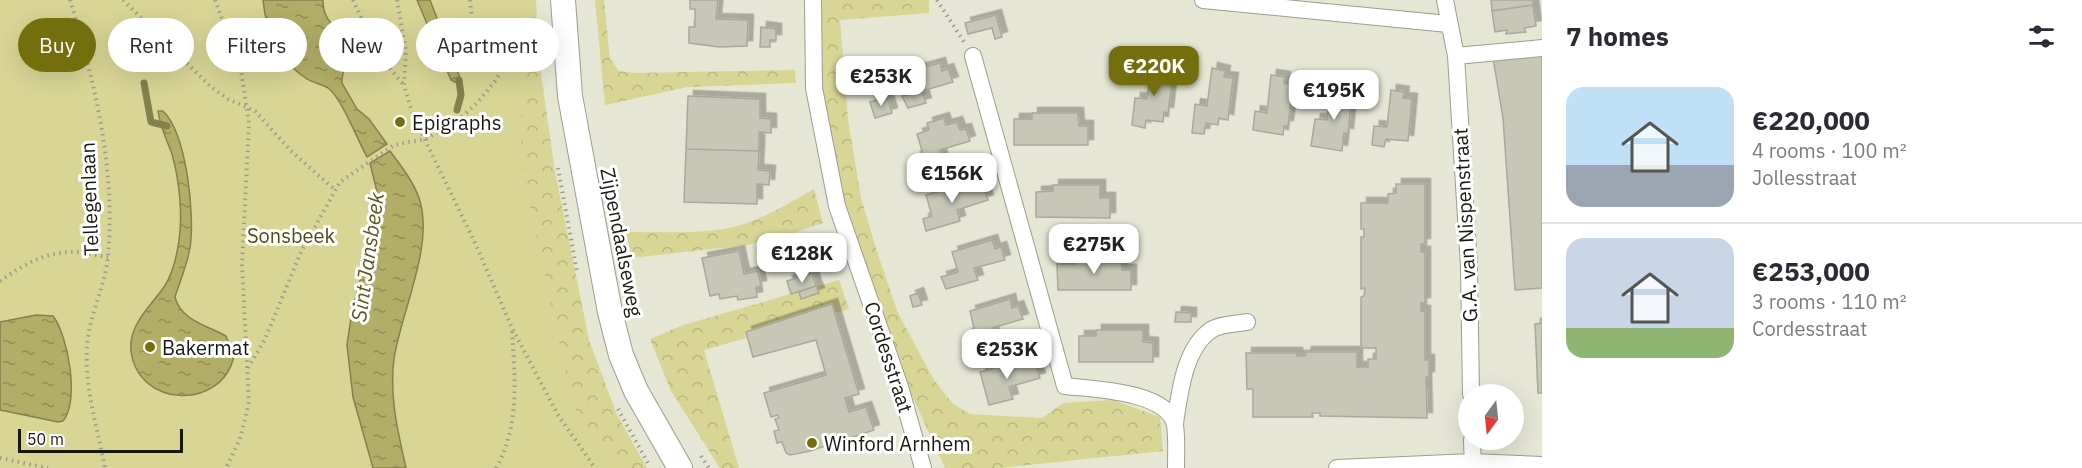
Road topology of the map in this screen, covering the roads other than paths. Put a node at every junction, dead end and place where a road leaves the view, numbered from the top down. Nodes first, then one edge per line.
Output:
1 (563, 0) edge
2 (813, 0) edge
3 (1203, 0) edge
4 (1445, 0) edge
5 (1448, 24) junction
6 (1542, 48) edge
7 (973, 56) road end
8 (1456, 56) junction
9 (1247, 322) dead end
10 (1471, 384) edge
11 (1175, 423) junction
12 (1472, 465) edge
13 (1542, 465) edge
14 (680, 468) edge
15 (923, 468) edge
16 (1176, 468) edge
17 (1337, 468) edge

1 - 14 main road, Zijpendaalseweg
2 - 15 street, Cordesstraat
3 - 5 street
4 - 5 street, G.A. van Nispenstraat
5 - 8 street, G.A. van Nispenstraat
6 - 8 street
7 - 11 street
8 - 10 street, G.A. van Nispenstraat
9 - 11 street
11 - 16 street
12 - 13 street
12 - 17 street

